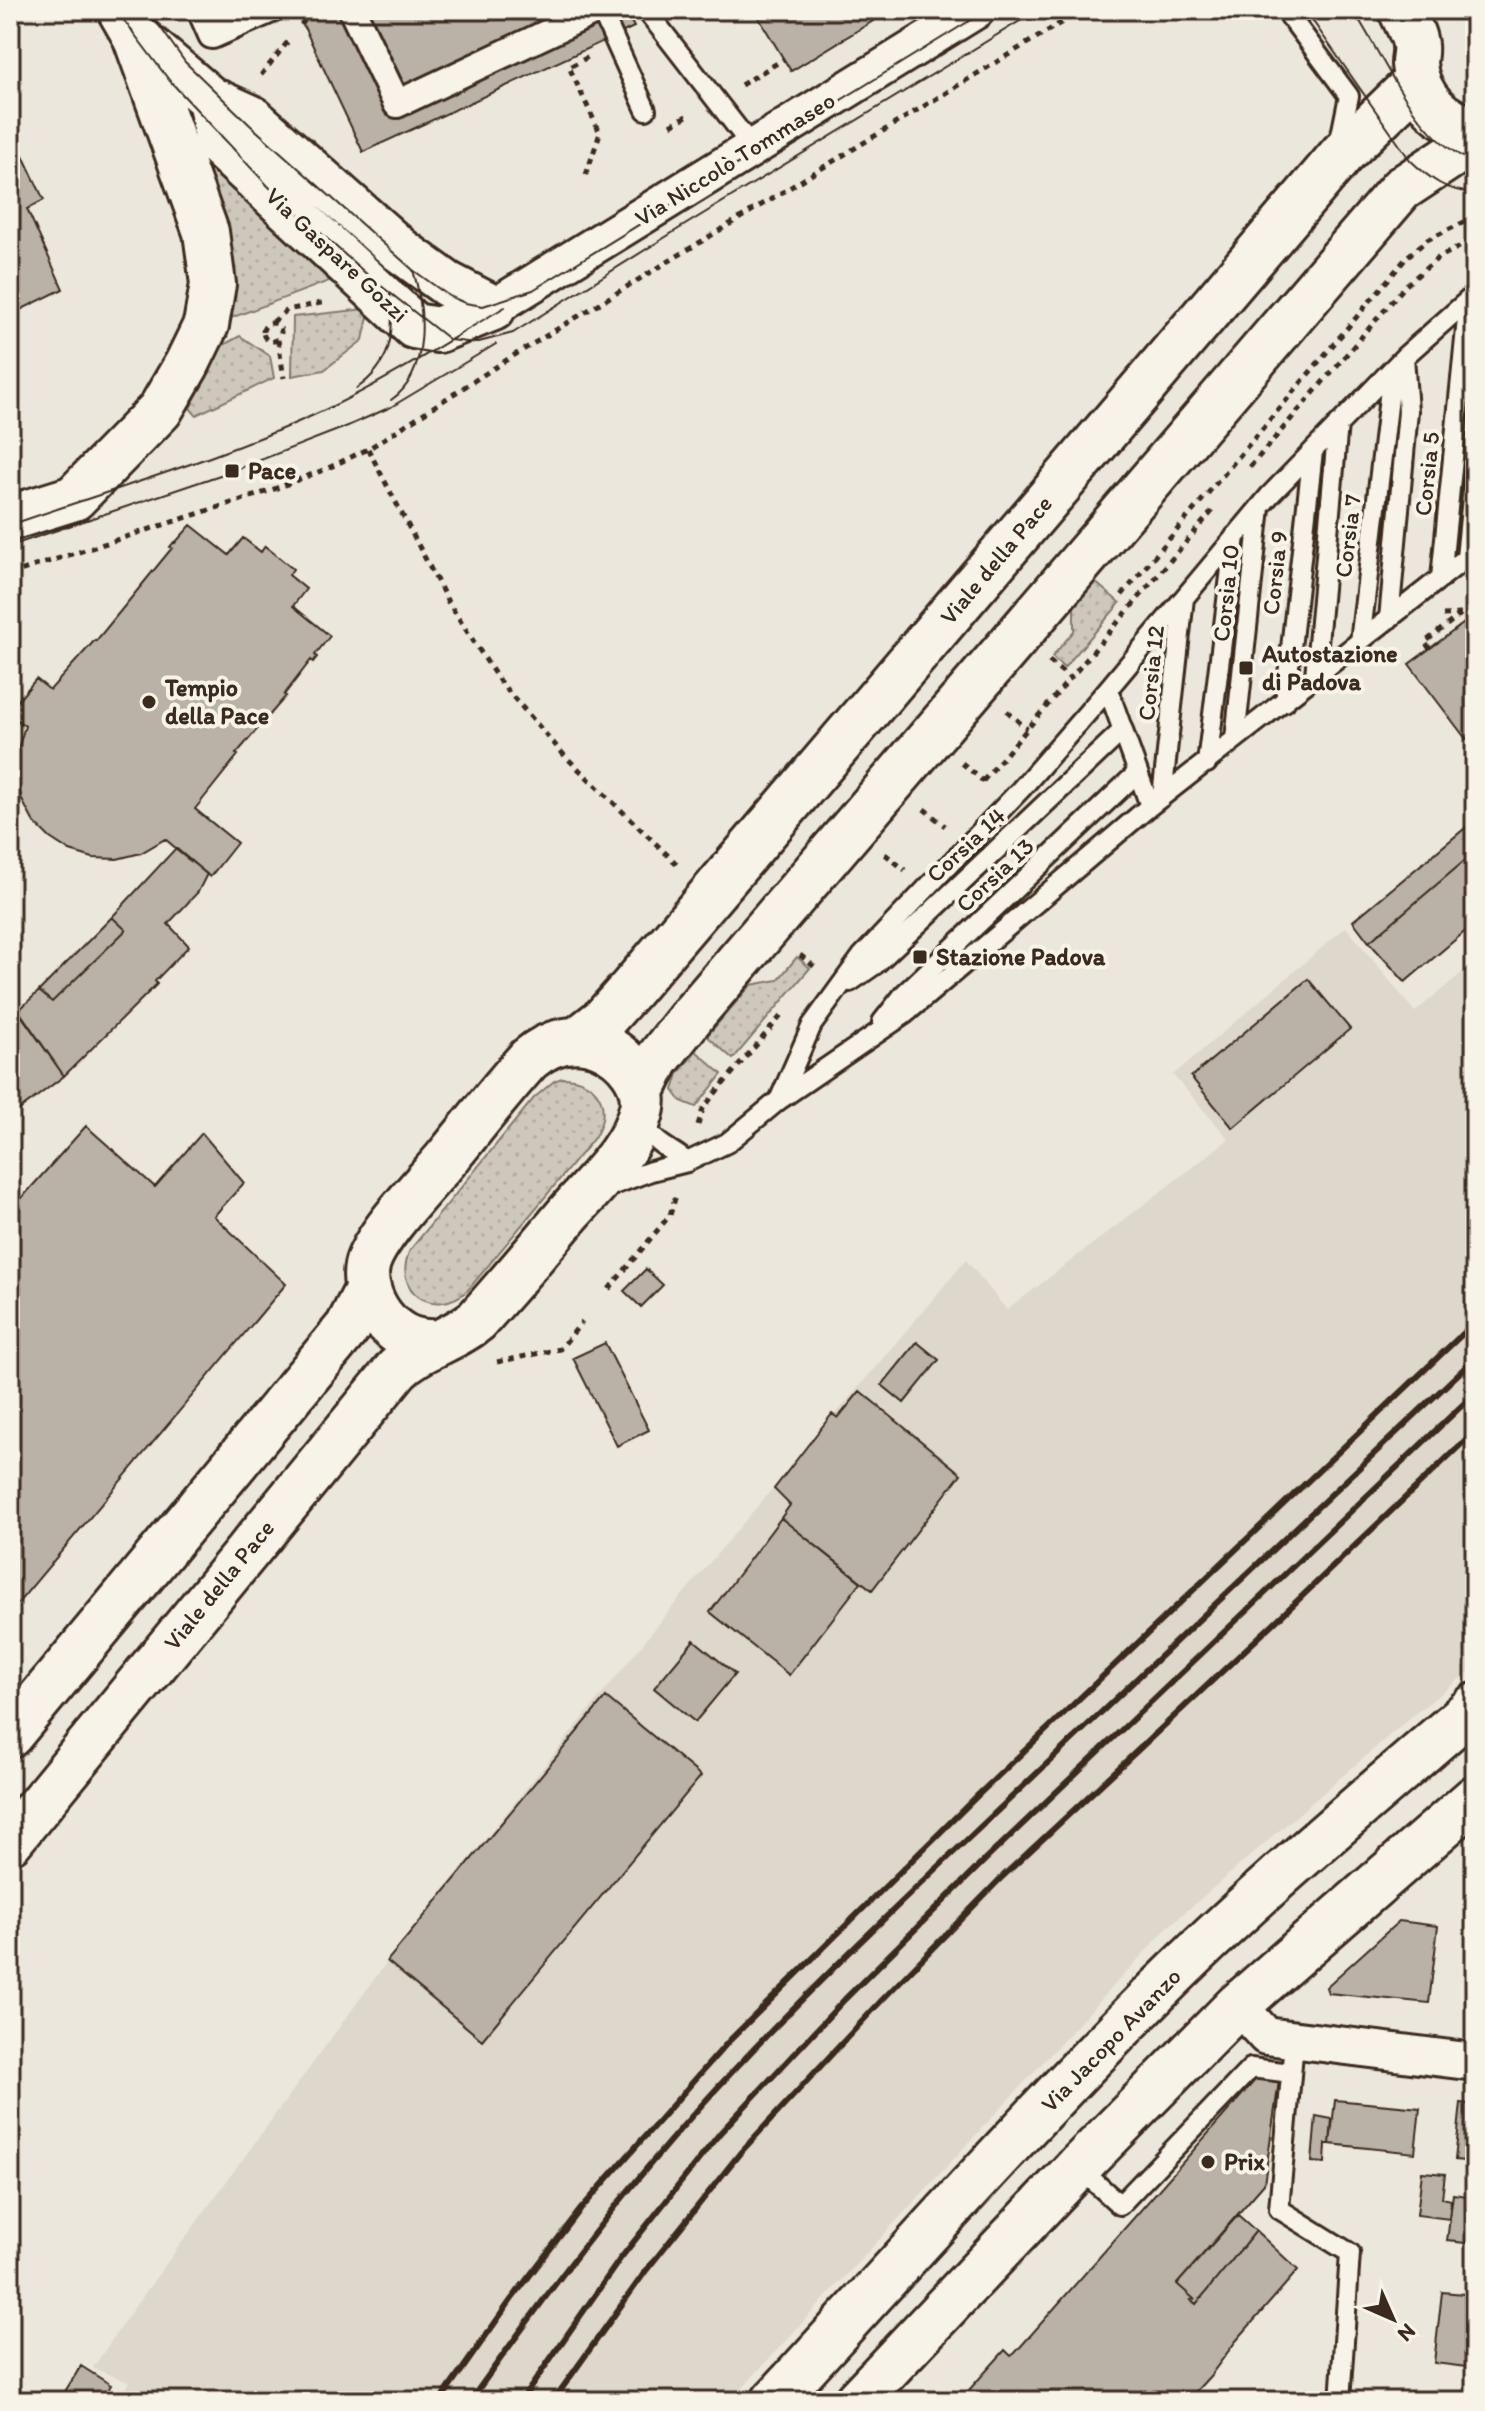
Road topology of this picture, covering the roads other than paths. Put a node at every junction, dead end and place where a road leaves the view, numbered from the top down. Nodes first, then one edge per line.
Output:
1 (201, 10) edge
2 (269, 10) edge
3 (352, 10) edge
4 (599, 10) edge
5 (646, 10) edge
6 (976, 10) edge
7 (1285, 10) edge
8 (128, 23) edge
9 (1411, 45) edge
10 (646, 110) dead end
11 (1475, 128) edge
12 (1341, 135) dead end
13 (1475, 140) edge
14 (753, 148) junction
15 (1472, 296) edge
16 (493, 308) joint
17 (1404, 357) junction
18 (1392, 372) junction
19 (1338, 424) junction
20 (1313, 451) junction
21 (1475, 467) edge
22 (1260, 510) junction
23 (10, 518) edge
24 (1235, 536) junction
25 (1470, 555) edge
26 (1442, 570) junction
27 (1183, 603) junction
28 (1389, 619) junction
29 (1361, 633) junction
30 (1315, 676) junction
31 (1108, 689) junction
32 (1285, 694) junction
33 (1123, 730) junction
34 (1235, 739) junction
35 (1208, 755) junction
36 (1137, 773) junction
37 (1156, 802) junction
38 (831, 996) junction
39 (869, 1038) junction
40 (577, 1040) junction
41 (642, 1097) junction
42 (779, 1100) junction
43 (687, 1162) junction
44 (583, 1196) junction
45 (368, 1288) junction
46 (440, 1342) junction
47 (1475, 1706) edge
48 (10, 1735) edge
49 (1475, 1798) edge
50 (10, 1841) edge
51 (1238, 2005) junction
52 (1293, 2057) junction
53 (1475, 2062) edge
54 (1078, 2167) junction
55 (879, 2392) edge
56 (774, 2401) edge
57 (1340, 2401) edge

1 - 2 street
3 - 4 street
4 - 10 lane
5 - 14 lane
6 - 14 street, Via Niccolò Tommaseo
7 - 12 lane
8 - 16 street, Via Gaspare Gozzi
8 - 23 street, Via Gaspare Gozzi
9 - 11 street
9 - 40 street, Viale della Pace
13 - 41 street, Viale della Pace
14 - 16 street, Via Niccolò Tommaseo
15 - 17 lane
15 - 26 lane, Corsia 5
17 - 18 lane
17 - 28 lane
18 - 19 lane
18 - 29 lane, Corsia 7
19 - 20 lane
19 - 30 lane
20 - 22 lane
20 - 32 lane, Corsia 9
21 - 25 lane
22 - 24 lane
22 - 34 lane, Corsia 10
24 - 27 lane
24 - 35 lane
25 - 26 lane
26 - 28 lane
27 - 31 lane
27 - 37 lane, Corsia 12
28 - 29 lane
29 - 30 lane
30 - 32 lane
31 - 33 lane
31 - 38 lane
32 - 34 lane
33 - 36 lane
33 - 38 lane, Corsia 14
34 - 35 lane
35 - 37 lane
36 - 37 lane
36 - 39 lane, Corsia 13
37 - 39 lane
38 - 42 lane
39 - 42 lane
40 - 41 street
40 - 45 street, Viale della Pace
41 - 43 lane
41 - 44 street, Viale della Pace
42 - 43 lane
43 - 44 lane
44 - 46 street, Viale della Pace
45 - 46 street
45 - 48 street, Viale della Pace
46 - 50 street, Viale della Pace
47 - 56 street, Via Jacopo Avanzo
49 - 51 street
51 - 52 street
51 - 54 street
52 - 53 street
52 - 54 lane
52 - 57 lane
54 - 55 street

